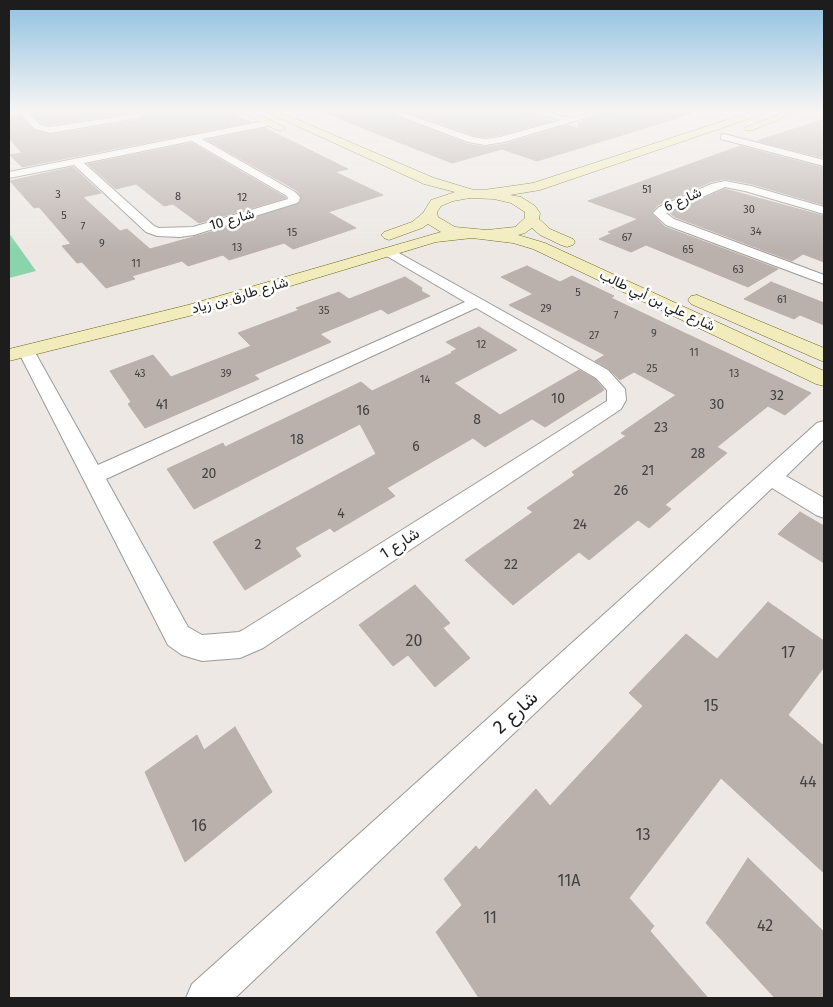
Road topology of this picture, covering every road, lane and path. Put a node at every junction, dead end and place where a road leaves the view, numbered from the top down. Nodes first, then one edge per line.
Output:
1 (96, 157) edge
2 (226, 157) edge
3 (345, 157) edge
4 (374, 157) edge
5 (623, 157) edge
6 (801, 157) edge
7 (812, 157) edge
8 (617, 159) junction
9 (809, 159) junction
10 (351, 160) dead end
11 (76, 161) junction
12 (604, 163) junction
13 (824, 163) edge
14 (640, 166) dead end
15 (626, 171) dead end
16 (408, 172) junction
17 (9, 175) edge
18 (387, 176) dead end
19 (481, 194) junction
20 (543, 202) dead end
21 (428, 205) junction
22 (824, 211) edge
23 (532, 217) junction
24 (478, 235) junction
25 (567, 242) junction
26 (547, 250) junction
27 (390, 252) junction
28 (647, 278) dead end
29 (238, 279) junction
30 (824, 280) edge
31 (220, 284) dead end
32 (682, 293) dead end
33 (249, 294) junction
34 (477, 302) junction
35 (18, 353) edge
36 (824, 356) edge
37 (824, 379) edge
38 (824, 428) edge
39 (92, 476) junction
40 (772, 478) junction
41 (824, 509) edge
42 (206, 998) edge

1 - 11 street
2 - 11 street, شارع 10
3 - 10 main road
4 - 16 main road
5 - 8 main road
6 - 9 street
7 - 9 street
8 - 12 main road
8 - 14 main road
9 - 13 street
11 - 17 street
12 - 15 main road
12 - 19 main road
16 - 18 main road
16 - 19 main road
19 - 21 main road, شارع طارق بن زياد
19 - 23 main road, شارع علي بن أبي طالب
20 - 23 main road
21 - 24 main road
21 - 29 main road, شارع طارق بن زياد
22 - 30 street, شارع 6
23 - 24 main road
23 - 25 main road, شارع علي بن أبي طالب
24 - 26 main road, شارع علي بن أبي طالب
24 - 27 main road, شارع طارق بن زياد
25 - 26 main road
25 - 28 main road, شارع علي بن أبي طالب
26 - 37 main road, شارع علي بن أبي طالب
27 - 33 main road, شارع طارق بن زياد
27 - 34 street, شارع 1
29 - 31 main road, شارع طارق بن زياد
29 - 33 main road
32 - 36 main road, شارع علي بن أبي طالب
33 - 35 main road, شارع طارق بن زياد
34 - 39 street
34 - 39 street, شارع 1
35 - 39 street, شارع 1
38 - 40 street, شارع 2
40 - 41 street
40 - 42 street, شارع 2

